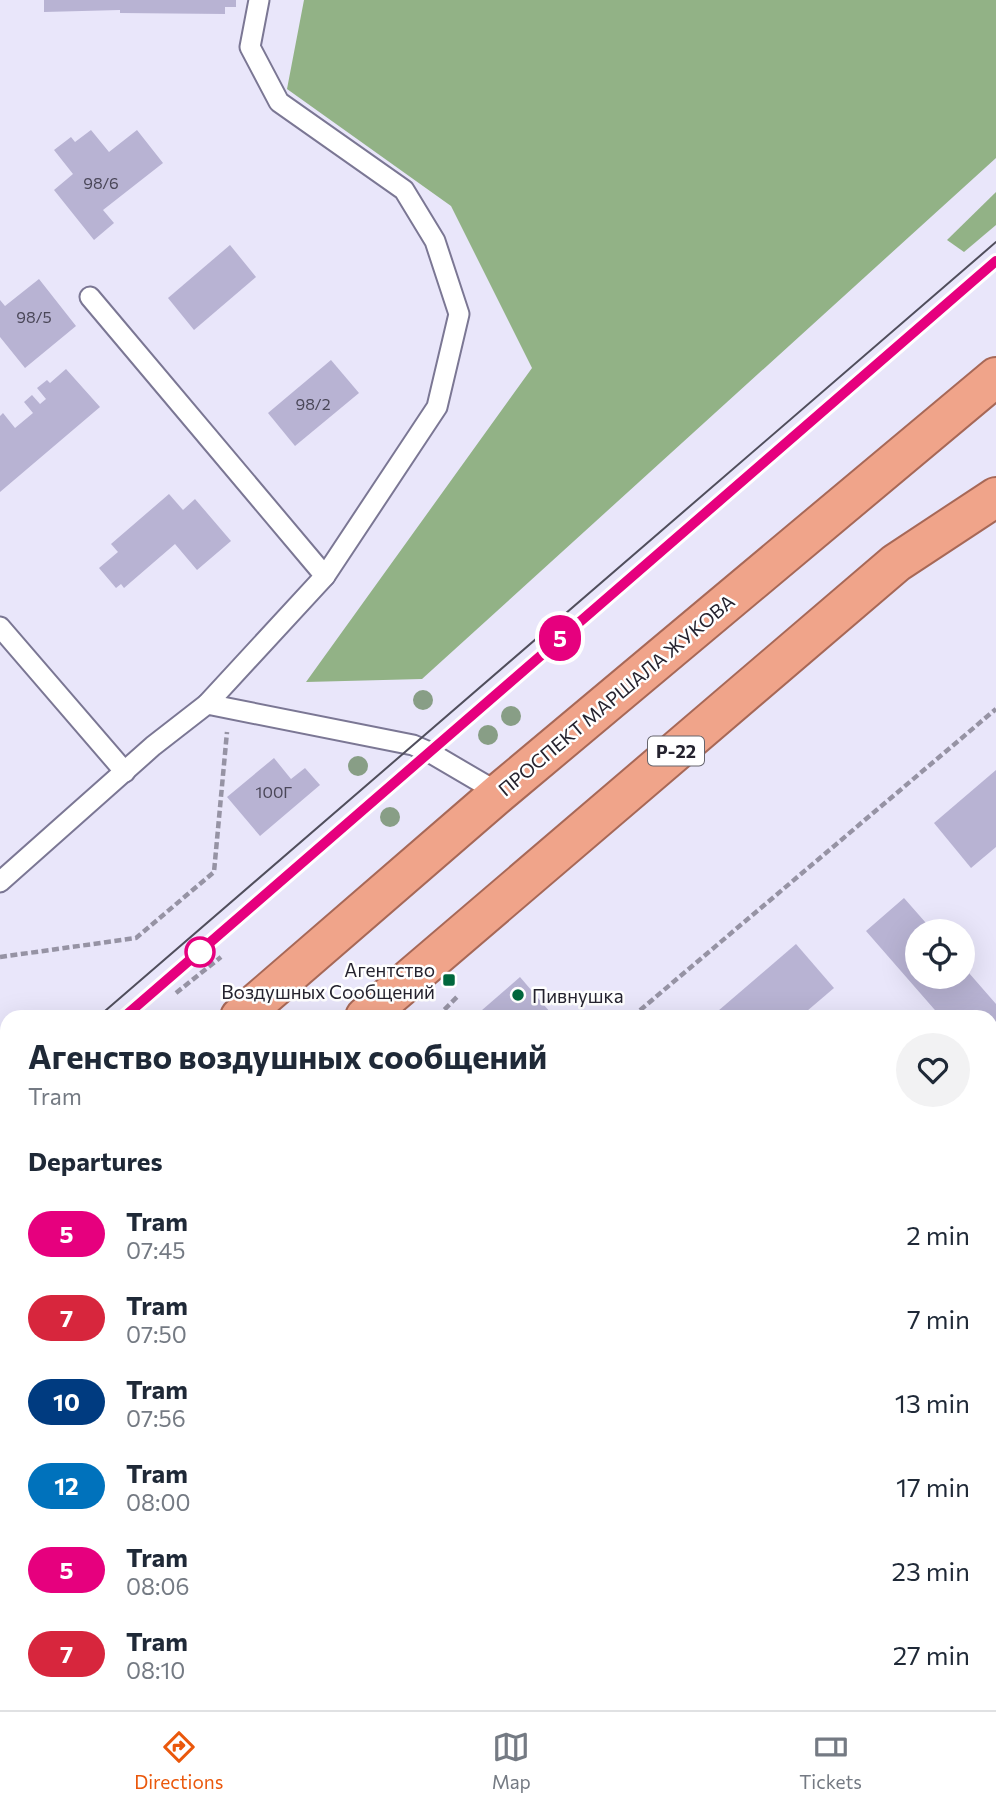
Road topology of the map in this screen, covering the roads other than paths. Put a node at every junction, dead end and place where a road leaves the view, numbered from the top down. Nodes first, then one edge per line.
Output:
1 (259, 0) edge
2 (90, 297) dead end
3 (996, 376) edge
4 (996, 498) edge
5 (325, 576) junction
6 (0, 626) edge
7 (207, 704) junction
8 (125, 772) junction
9 (499, 793) junction
10 (0, 882) edge
11 (248, 1010) edge
12 (373, 1010) edge

1 - 5 lane
2 - 5 lane
3 - 9 highway, ПРОСПЕКТ МАРШАЛА ЖУКОВА
4 - 12 highway, Р-22
5 - 7 lane
6 - 8 lane
7 - 8 lane
7 - 9 lane
8 - 10 lane
9 - 11 highway, ПРОСПЕКТ МАРШАЛА ЖУКОВА

